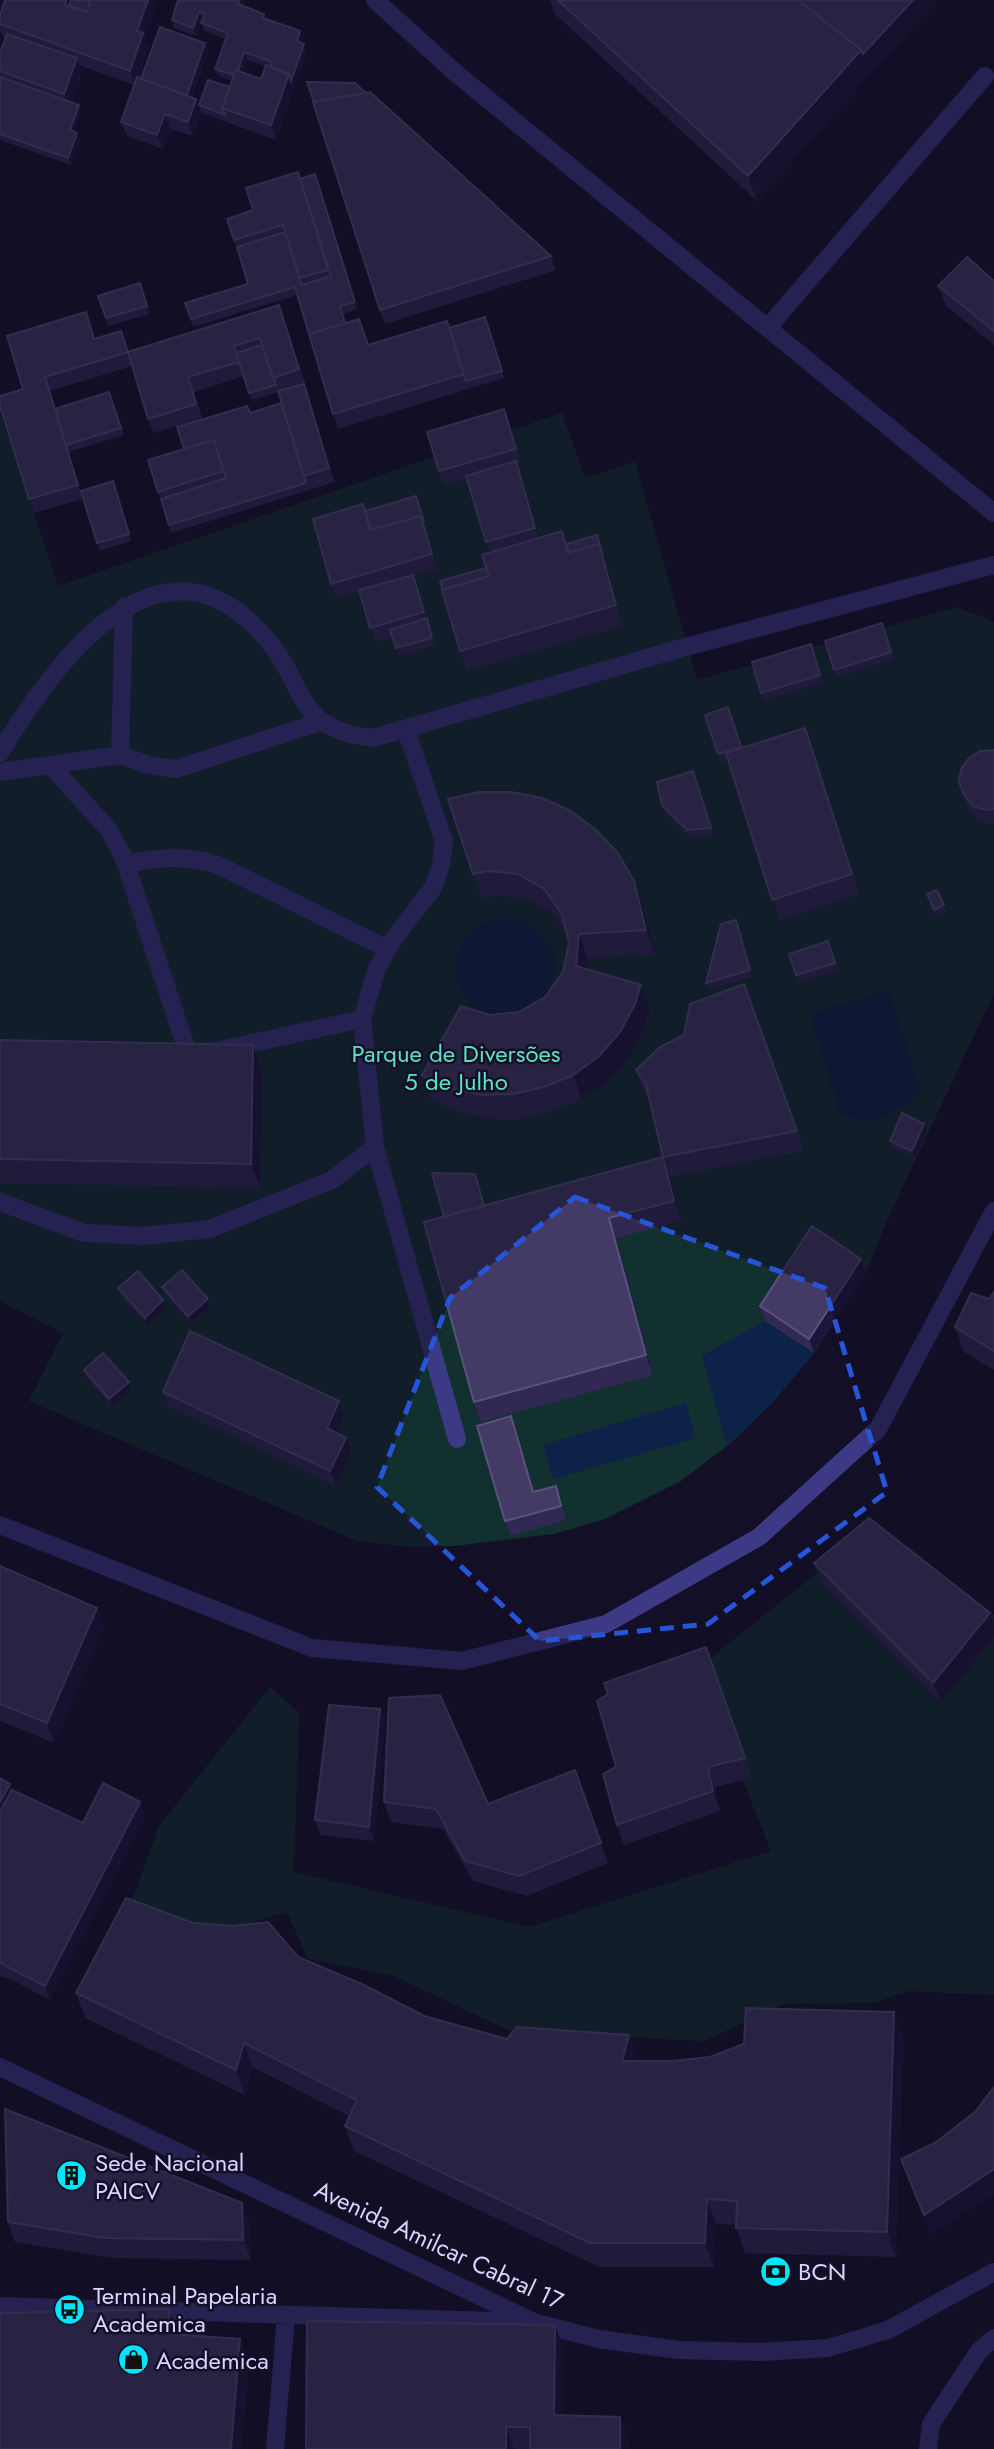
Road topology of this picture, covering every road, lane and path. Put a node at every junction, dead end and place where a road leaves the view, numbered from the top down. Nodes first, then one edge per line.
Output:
1 (375, 0) edge
2 (985, 76) dead end
3 (768, 327) junction
4 (994, 513) edge
5 (994, 565) edge
6 (124, 607) junction
7 (320, 722) junction
8 (406, 730) junction
9 (0, 753) edge
10 (120, 755) junction
11 (50, 765) junction
12 (0, 772) edge
13 (126, 864) junction
14 (388, 949) junction
15 (362, 1019) junction
16 (375, 1147) junction
17 (0, 1202) edge
18 (994, 1211) edge
19 (457, 1438) dead end
20 (0, 1525) edge
21 (0, 2067) edge
22 (994, 2272) edge
23 (0, 2306) edge
24 (286, 2316) junction
25 (536, 2323) junction
26 (994, 2338) edge
27 (275, 2449) edge
28 (928, 2449) edge

1 - 3 street
2 - 3 street
3 - 4 street
5 - 8 street
6 - 7 street
6 - 9 street
6 - 10 street
7 - 8 street
7 - 10 street
8 - 14 street
10 - 11 street
11 - 12 street
11 - 13 street
13 - 14 street
13 - 15 street
14 - 15 street
15 - 16 street
16 - 17 street
16 - 19 street
18 - 20 street
21 - 25 street, Avenida Amilcar Cabral 17
22 - 25 street, Avenida Amilcar Cabral 17
23 - 24 street
24 - 25 street
24 - 27 street
26 - 28 street

